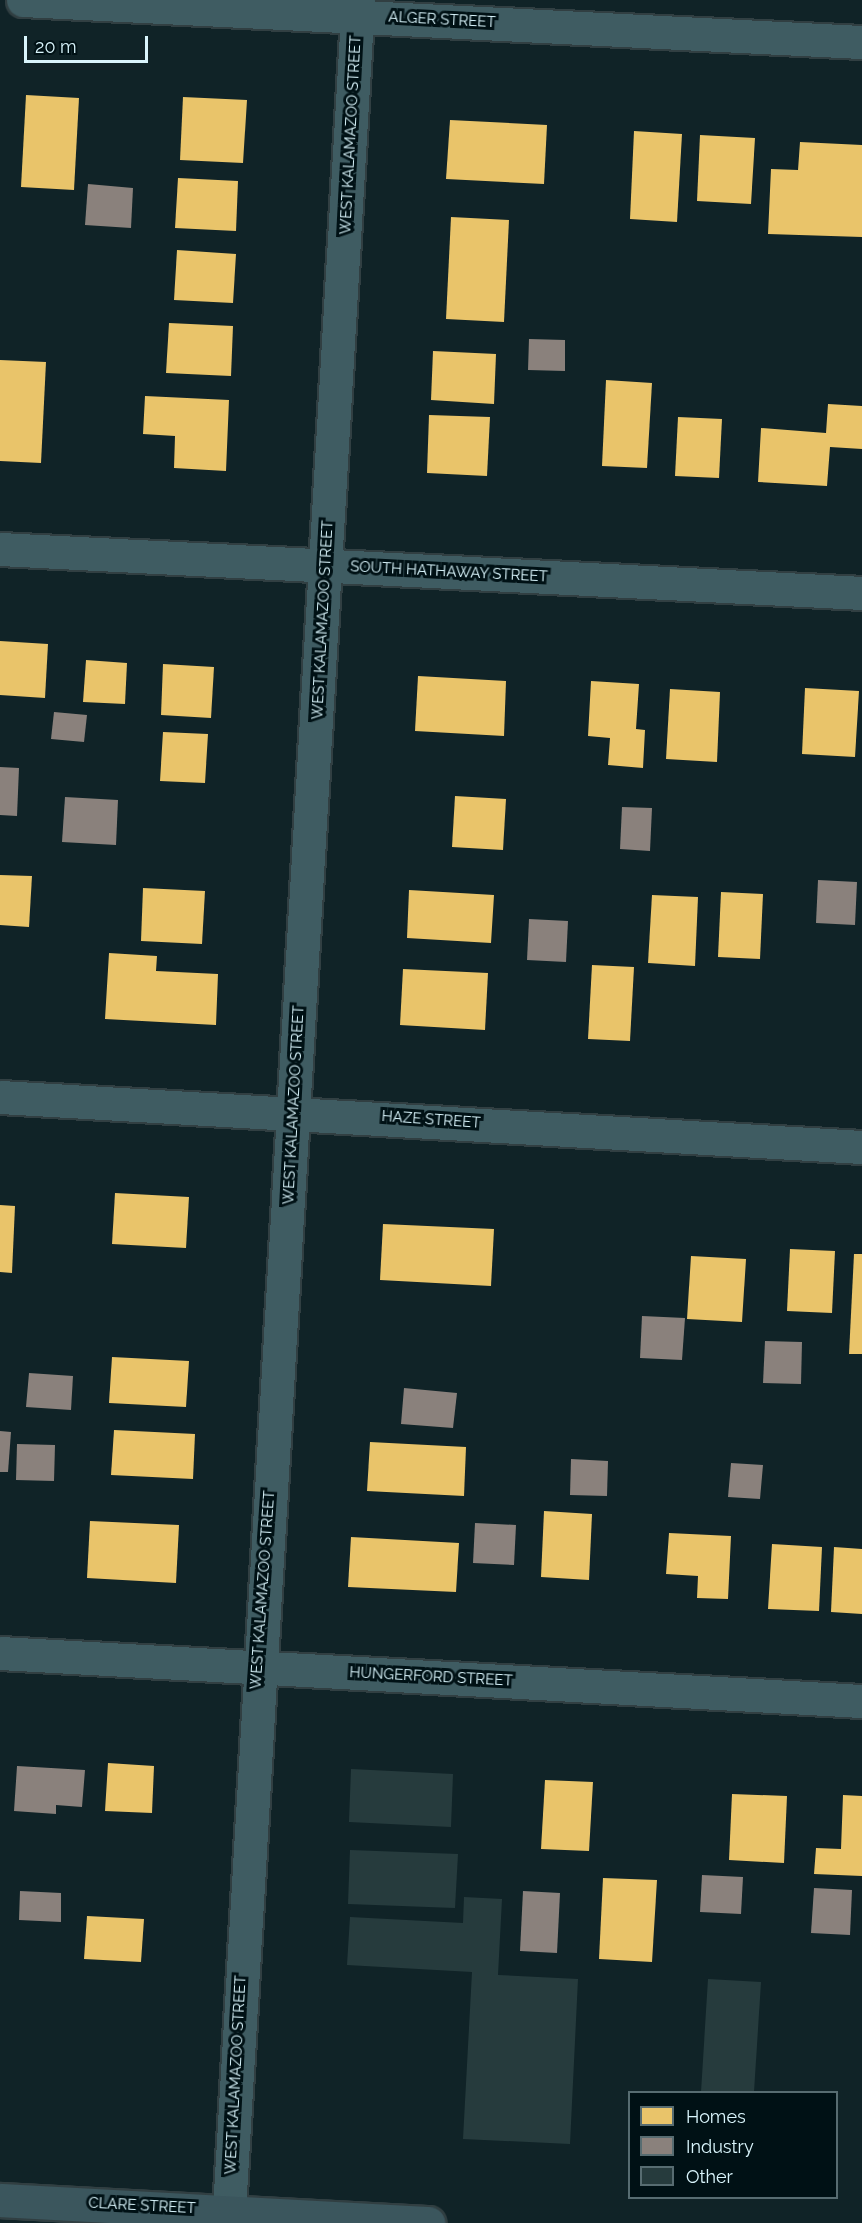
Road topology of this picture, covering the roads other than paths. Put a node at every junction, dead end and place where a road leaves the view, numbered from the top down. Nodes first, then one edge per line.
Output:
1 (23, 0) edge
2 (358, 8) edge
3 (862, 42) edge
4 (0, 549) edge
5 (326, 566) junction
6 (862, 593) edge
7 (0, 1097) edge
8 (294, 1112) junction
9 (862, 1147) edge
10 (0, 1653) edge
11 (258, 1668) junction
12 (862, 1701) edge
13 (0, 2200) edge
14 (229, 2210) junction
15 (428, 2223) edge

1 - 2 street, ALGER STREET
2 - 3 street, ALGER STREET
2 - 5 street, WEST KALAMAZOO STREET
4 - 5 street, SOUTH HATHAWAY STREET
5 - 6 street, SOUTH HATHAWAY STREET
5 - 8 street, WEST KALAMAZOO STREET
7 - 8 street, HAZE STREET
8 - 9 street, HAZE STREET
8 - 11 street, WEST KALAMAZOO STREET
10 - 11 street, HUNGERFORD STREET
11 - 12 street, HUNGERFORD STREET
11 - 14 street, WEST KALAMAZOO STREET
13 - 14 street, CLARE STREET
14 - 15 street, CLARE STREET

